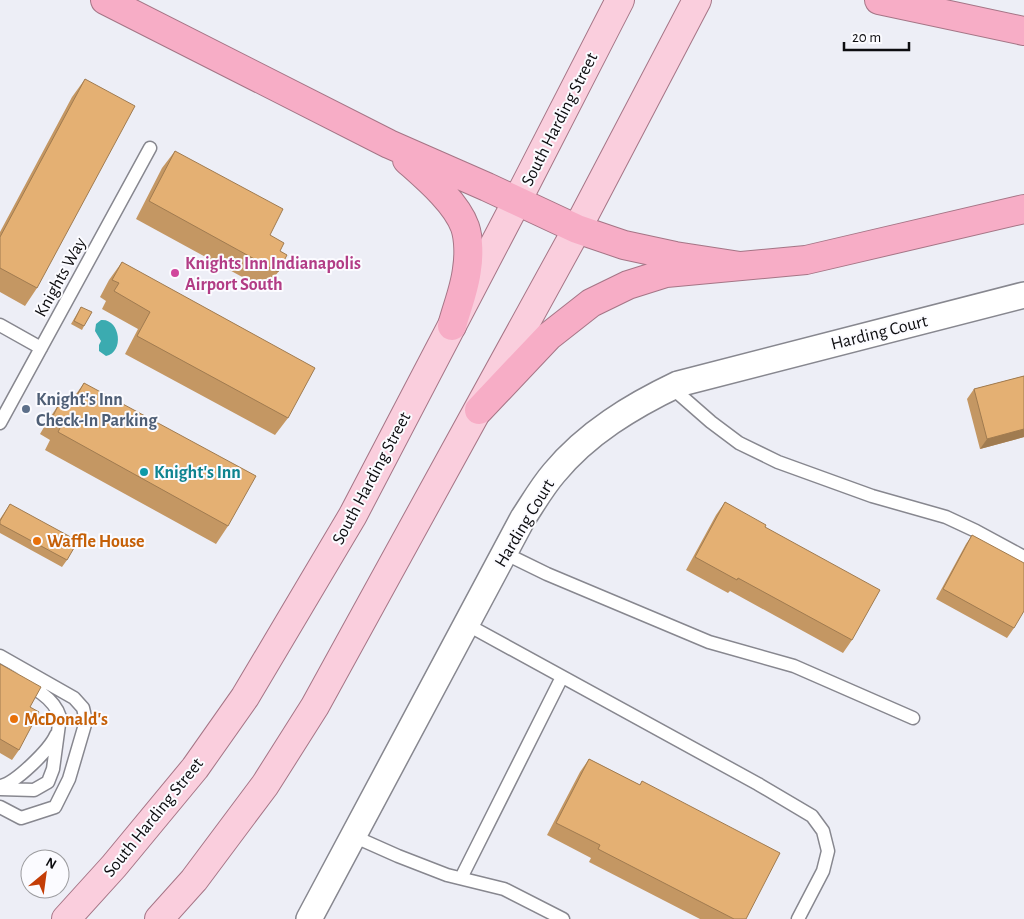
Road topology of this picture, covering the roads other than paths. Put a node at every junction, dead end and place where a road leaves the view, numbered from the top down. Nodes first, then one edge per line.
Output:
1 (104, 0) edge
2 (620, 0) edge
3 (697, 0) edge
4 (879, 0) edge
5 (1024, 31) edge
6 (389, 144) junction
7 (150, 148) dead end
8 (517, 202) junction
9 (1024, 209) edge
10 (577, 229) junction
11 (740, 266) junction
12 (1024, 295) edge
13 (0, 325) edge
14 (452, 326) junction
15 (41, 348) junction
16 (672, 387) junction
17 (479, 410) junction
18 (0, 423) edge
19 (504, 553) junction
20 (1024, 557) edge
21 (466, 624) junction
22 (0, 656) edge
23 (0, 671) edge
24 (562, 677) junction
25 (913, 718) dead end
26 (58, 731) junction
27 (0, 787) edge
28 (0, 807) edge
29 (353, 836) junction
30 (461, 878) junction
31 (66, 919) edge
32 (159, 919) edge
33 (309, 919) edge
34 (563, 919) edge
35 (798, 919) edge

1 - 6 highway
2 - 8 main road, South Harding Street
3 - 10 main road
4 - 5 highway
6 - 8 highway
6 - 14 highway
7 - 15 lane, Knights Way
8 - 10 highway
8 - 14 main road, South Harding Street
9 - 11 highway
10 - 11 highway
10 - 17 main road
11 - 17 highway
12 - 16 street, Harding Court
13 - 15 lane
14 - 31 main road, South Harding Street
15 - 18 lane, Knights Way
16 - 19 street, Harding Court
16 - 20 lane
17 - 32 main road
19 - 21 street, Harding Court
19 - 25 lane
21 - 24 lane
21 - 29 street, Harding Court
22 - 28 lane
23 - 26 lane
24 - 30 lane
24 - 35 lane
26 - 27 lane
26 - 27 lane
29 - 30 lane
29 - 33 street, Harding Court
30 - 34 lane

